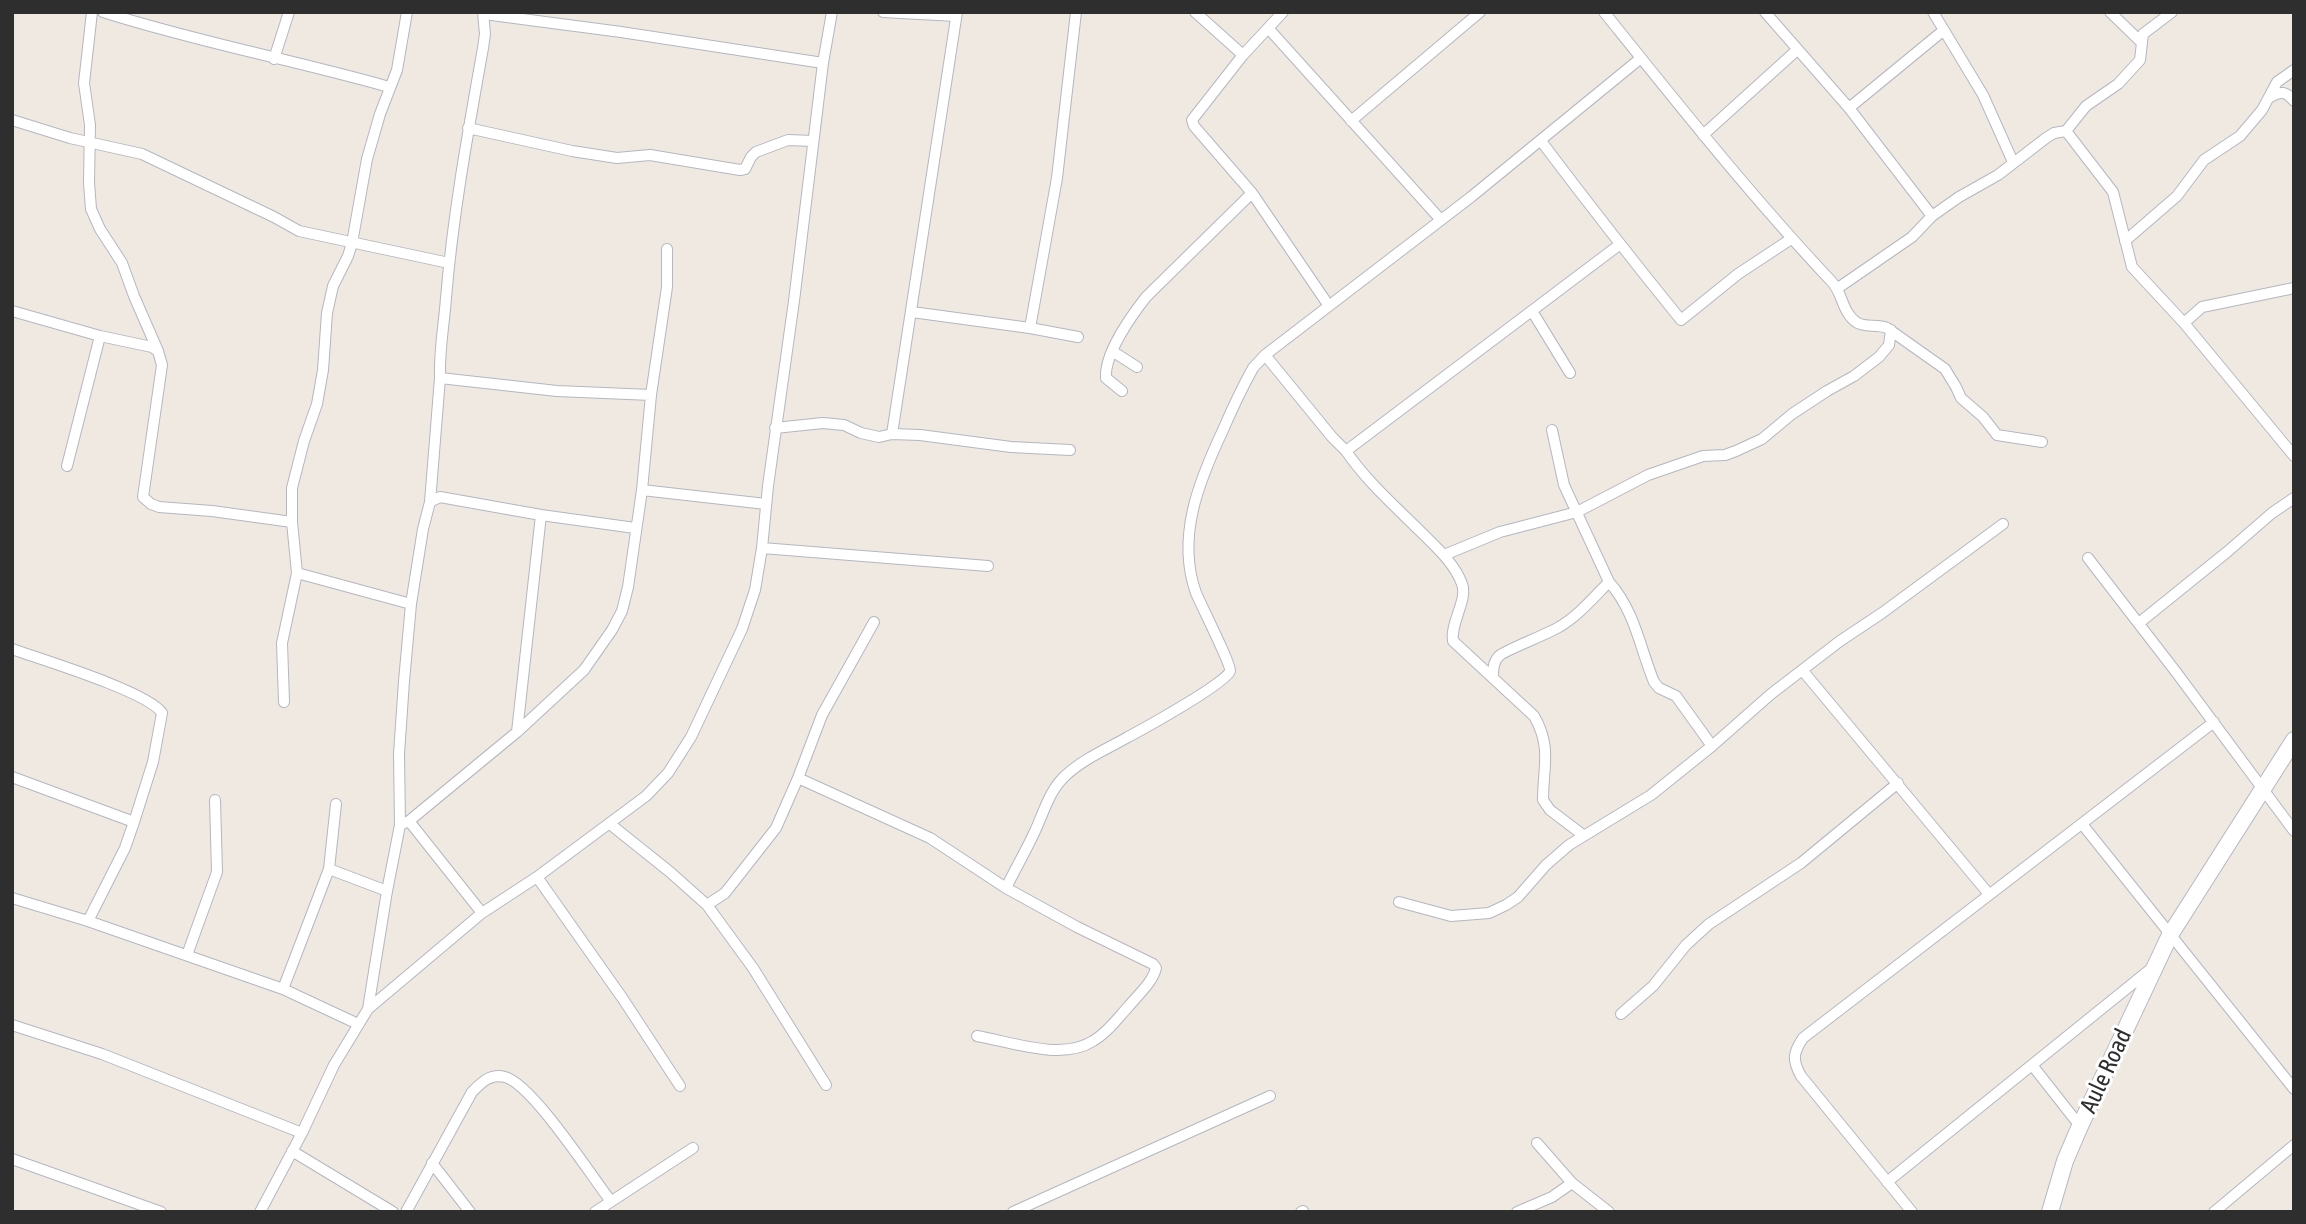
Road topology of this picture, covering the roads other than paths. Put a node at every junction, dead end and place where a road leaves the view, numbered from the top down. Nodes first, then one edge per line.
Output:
1 (92, 12) edge
2 (103, 12) edge
3 (289, 12) edge
4 (407, 12) edge
5 (832, 12) edge
6 (883, 12) edge
7 (1076, 12) edge
8 (1195, 12) edge
9 (1283, 12) edge
10 (1480, 12) edge
11 (1604, 12) edge
12 (1765, 12) edge
13 (1933, 12) edge
14 (2110, 12) edge
15 (2172, 12) edge
16 (484, 13) edge
17 (957, 14) edge
18 (1268, 28) junction
19 (1944, 30) junction
20 (2141, 43) junction
21 (1797, 50) junction
22 (1243, 55) junction
23 (1641, 58) junction
24 (274, 59) junction
25 (823, 63) junction
26 (2294, 70) edge
27 (389, 87) junction
28 (2270, 97) junction
29 (2294, 101) edge
30 (1849, 108) junction
31 (12, 120) edge
32 (1351, 121) junction
33 (468, 128) junction
34 (2066, 131) junction
35 (1703, 135) junction
36 (90, 141) junction
37 (813, 141) junction
38 (1541, 141) junction
39 (2013, 162) junction
40 (1252, 193) junction
41 (1932, 216) junction
42 (1441, 220) junction
43 (1791, 239) junction
44 (2125, 241) junction
45 (352, 243) junction
46 (1619, 245) junction
47 (667, 249) dead end
48 (449, 262) junction
49 (1838, 288) junction
50 (2294, 288) edge
51 (1329, 306) junction
52 (12, 311) edge
53 (1532, 311) junction
54 (912, 312) junction
55 (2184, 323) junction
56 (1030, 328) junction
57 (1891, 330) junction
58 (100, 336) junction
59 (1079, 337) dead end
60 (158, 351) junction
61 (1112, 351) junction
62 (1265, 355) junction
63 (1137, 367) dead end
64 (1570, 373) dead end
65 (440, 378) junction
66 (1122, 391) dead end
67 (651, 395) junction
68 (775, 428) junction
69 (1552, 430) dead end
70 (892, 434) junction
71 (2042, 442) dead end
72 (1070, 450) dead end
73 (1346, 450) junction
74 (2294, 456) edge
75 (67, 466) dead end
76 (642, 489) junction
77 (2294, 498) edge
78 (430, 502) junction
79 (766, 504) junction
80 (1577, 512) junction
81 (541, 515) junction
82 (292, 522) junction
83 (2003, 524) dead end
84 (635, 528) junction
85 (762, 548) junction
86 (1444, 555) junction
87 (2088, 558) dead end
88 (988, 566) dead end
89 (298, 573) junction
90 (1609, 582) junction
91 (411, 604) junction
92 (874, 622) dead end
93 (2139, 623) junction
94 (12, 649) edge
95 (1803, 671) junction
96 (1493, 678) junction
97 (284, 702) dead end
98 (2214, 722) junction
99 (517, 732) junction
100 (2294, 740) edge
101 (1712, 746) junction
102 (12, 777) edge
103 (798, 778) junction
104 (1898, 783) junction
105 (2261, 789) junction
106 (215, 800) dead end
107 (336, 804) dead end
108 (134, 822) junction
109 (405, 823) junction
110 (610, 824) junction
111 (2082, 824) junction
112 (2294, 831) edge
113 (1583, 835) junction
114 (329, 869) junction
115 (537, 877) junction
116 (1006, 888) junction
117 (387, 891) junction
118 (1989, 893) junction
119 (12, 898) edge
120 (1399, 902) dead end
121 (707, 905) junction
122 (482, 913) junction
123 (88, 921) junction
124 (2170, 935) junction
125 (187, 955) junction
126 (2155, 966) junction
127 (283, 989) junction
128 (368, 1009) junction
129 (1621, 1014) dead end
130 (12, 1024) edge
131 (358, 1024) junction
132 (977, 1036) dead end
133 (2032, 1065) junction
134 (826, 1085) dead end
135 (680, 1086) dead end
136 (2294, 1089) edge
137 (1270, 1096) dead end
138 (2080, 1126) junction
139 (302, 1133) junction
140 (1537, 1143) dead end
141 (2294, 1145) edge
142 (693, 1148) dead end
143 (292, 1151) junction
144 (12, 1159) edge
145 (432, 1163) junction
146 (1572, 1182) junction
147 (1887, 1182) junction
148 (610, 1200) junction
149 (161, 1212) edge
150 (260, 1212) edge
151 (393, 1212) edge
152 (406, 1212) edge
153 (470, 1212) edge
154 (595, 1212) edge
155 (1013, 1212) edge
156 (1517, 1212) edge
157 (1609, 1212) edge
158 (1912, 1212) edge
159 (2050, 1212) edge
160 (2214, 1212) edge

1 - 36 street
2 - 24 street
3 - 24 street
4 - 27 street
5 - 25 street
6 - 17 street
7 - 56 street
8 - 22 street
9 - 18 street
10 - 32 street
11 - 23 street
12 - 21 street
13 - 19 street
14 - 20 street
15 - 20 street
16 - 25 street
16 - 33 street
17 - 54 street
18 - 22 street
18 - 32 street
19 - 30 street
19 - 39 street
20 - 34 street
21 - 30 street
21 - 35 street
22 - 40 street
23 - 35 street
23 - 38 street
24 - 27 street
25 - 37 street
26 - 28 street
27 - 45 street
28 - 29 street
28 - 44 street
30 - 41 street
31 - 36 street
32 - 42 street
33 - 37 street
33 - 48 street
34 - 39 street
34 - 44 street
35 - 43 street
36 - 45 street
36 - 60 street
37 - 68 street
38 - 42 street
38 - 46 street
39 - 41 street
40 - 51 street
40 - 61 street
41 - 49 street
42 - 51 street
43 - 46 street
43 - 49 street
44 - 55 street
45 - 48 street
45 - 82 street
46 - 53 street
47 - 67 street
48 - 65 street
49 - 57 street
50 - 55 street
51 - 62 street
52 - 58 street
53 - 64 street
53 - 73 street
54 - 56 street
54 - 70 street
55 - 74 street
56 - 59 street
57 - 71 street
57 - 80 street
58 - 60 street
58 - 75 street
60 - 82 street
61 - 63 street
61 - 66 street
62 - 73 street
62 - 116 street
65 - 67 street
65 - 78 street
67 - 76 street
68 - 70 street
68 - 79 street
69 - 80 street
70 - 72 street
73 - 86 street
76 - 79 street
76 - 84 street
77 - 93 street
78 - 81 street
78 - 91 street
79 - 85 street
80 - 86 street
80 - 90 street
81 - 84 street
81 - 99 street
82 - 89 street
83 - 95 street
84 - 99 street
85 - 88 street
85 - 110 street
86 - 96 street
87 - 93 street
89 - 91 street
89 - 97 street
90 - 96 street
90 - 101 street
91 - 109 street
92 - 103 street
93 - 98 street
94 - 108 street
95 - 101 street
95 - 104 street
96 - 113 street
98 - 105 street
98 - 111 street
99 - 109 street
100 - 105 street, Aule Road
101 - 113 street
102 - 108 street
103 - 116 street
103 - 121 street
104 - 118 street
104 - 129 street
105 - 112 street
105 - 124 street, Aule Road
106 - 125 street
107 - 114 street
108 - 123 street
109 - 117 street
109 - 122 street
110 - 115 street
110 - 121 street
111 - 118 street
111 - 124 street
113 - 120 street
114 - 117 street
114 - 127 street
115 - 122 street
115 - 135 street
116 - 132 street
117 - 128 street
118 - 147 street
119 - 123 street
121 - 134 street
122 - 128 street
123 - 125 street
124 - 126 street, Aule Road
124 - 136 street
125 - 127 street
126 - 133 street
126 - 138 street, Aule Road
127 - 131 street
128 - 131 street
130 - 139 street
131 - 139 street
133 - 138 street
133 - 147 street
137 - 155 street
138 - 159 street, Aule Road
139 - 143 street
140 - 146 street
141 - 160 street
142 - 148 street
143 - 150 street
143 - 151 street
144 - 149 street
145 - 148 street
145 - 152 street
145 - 153 street
146 - 156 street
146 - 157 street
147 - 158 street
148 - 154 street

